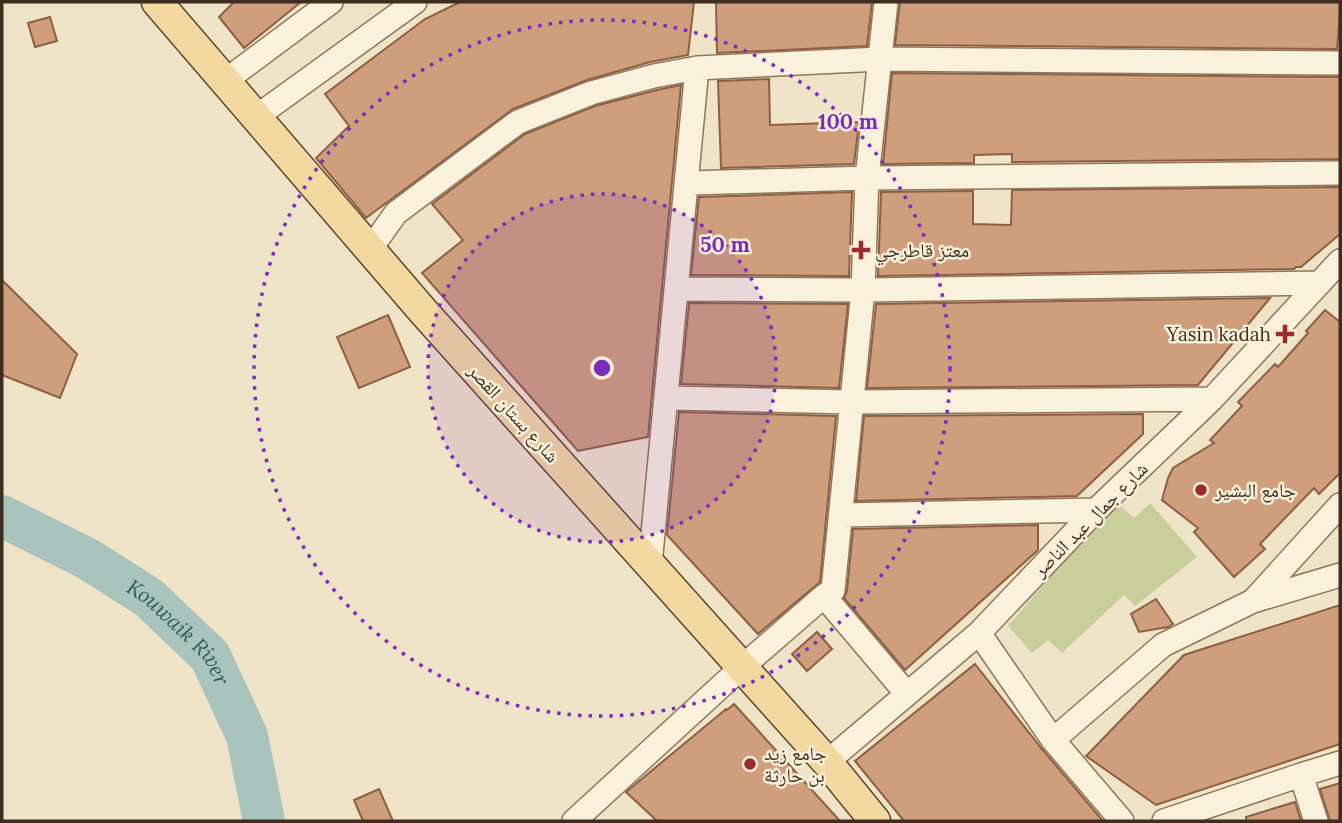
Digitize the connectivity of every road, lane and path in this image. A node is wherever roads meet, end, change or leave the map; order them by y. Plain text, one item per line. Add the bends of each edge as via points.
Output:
1 (157, 2) edge
2 (331, 2) edge
3 (415, 2) edge
4 (887, 2) edge
5 (880, 60) junction
6 (1340, 63) edge
7 (697, 68) junction
8 (225, 81) junction
9 (256, 117) junction
10 (1340, 173) edge
11 (867, 178) junction
12 (688, 183) junction
13 (371, 248) junction
14 (1340, 261) edge
15 (1320, 283) junction
16 (676, 289) junction
17 (863, 290) junction
18 (667, 398) junction
19 (1212, 399) junction
20 (851, 402) junction
21 (1340, 505) edge
22 (1096, 510) junction
23 (841, 515) junction
24 (650, 565) junction
25 (1340, 575) edge
26 (824, 596) junction
27 (1253, 601) junction
28 (979, 633) junction
29 (742, 667) junction
30 (907, 694) junction
31 (1053, 740) junction
32 (827, 762) junction
33 (1340, 763) edge
34 (1301, 775) junction
35 (574, 821) edge
36 (875, 821) edge
37 (1122, 821) edge
38 (1164, 821) edge
39 (1316, 821) edge

1 - 8 main road, شارع بستان القصر
2 - 8 street
3 - 9 street
4 - 5 street
5 - 6 street
5 - 7 street
5 - 11 street
7 - 12 street
7 - 13 street via 591,93 519,122 396,213
8 - 9 main road, شارع بستان القصر
9 - 13 main road, شارع بستان القصر
10 - 11 street
11 - 12 street
11 - 17 street
12 - 16 street
13 - 24 main road, شارع بستان القصر
14 - 15 street, شارع جمال عبد الناصر
15 - 17 street
15 - 19 street, شارع جمال عبد الناصر
16 - 17 street
16 - 18 street
17 - 20 street
18 - 20 street
18 - 24 street
19 - 20 street
19 - 22 street, شارع جمال عبد الناصر
20 - 23 street
21 - 27 street
22 - 23 street
22 - 28 street, شارع جمال عبد الناصر
23 - 26 street via 833,590
24 - 29 main road, شارع بستان القصر
25 - 27 street
26 - 29 street
26 - 30 street
27 - 31 street via 1163,645
28 - 30 street, شارع جمال عبد الناصر
28 - 31 street
29 - 32 main road, شارع بستان القصر
29 - 35 street
30 - 32 street, شارع جمال عبد الناصر
31 - 37 street
32 - 36 main road, شارع بستان القصر
33 - 34 street
34 - 38 street
34 - 39 street

